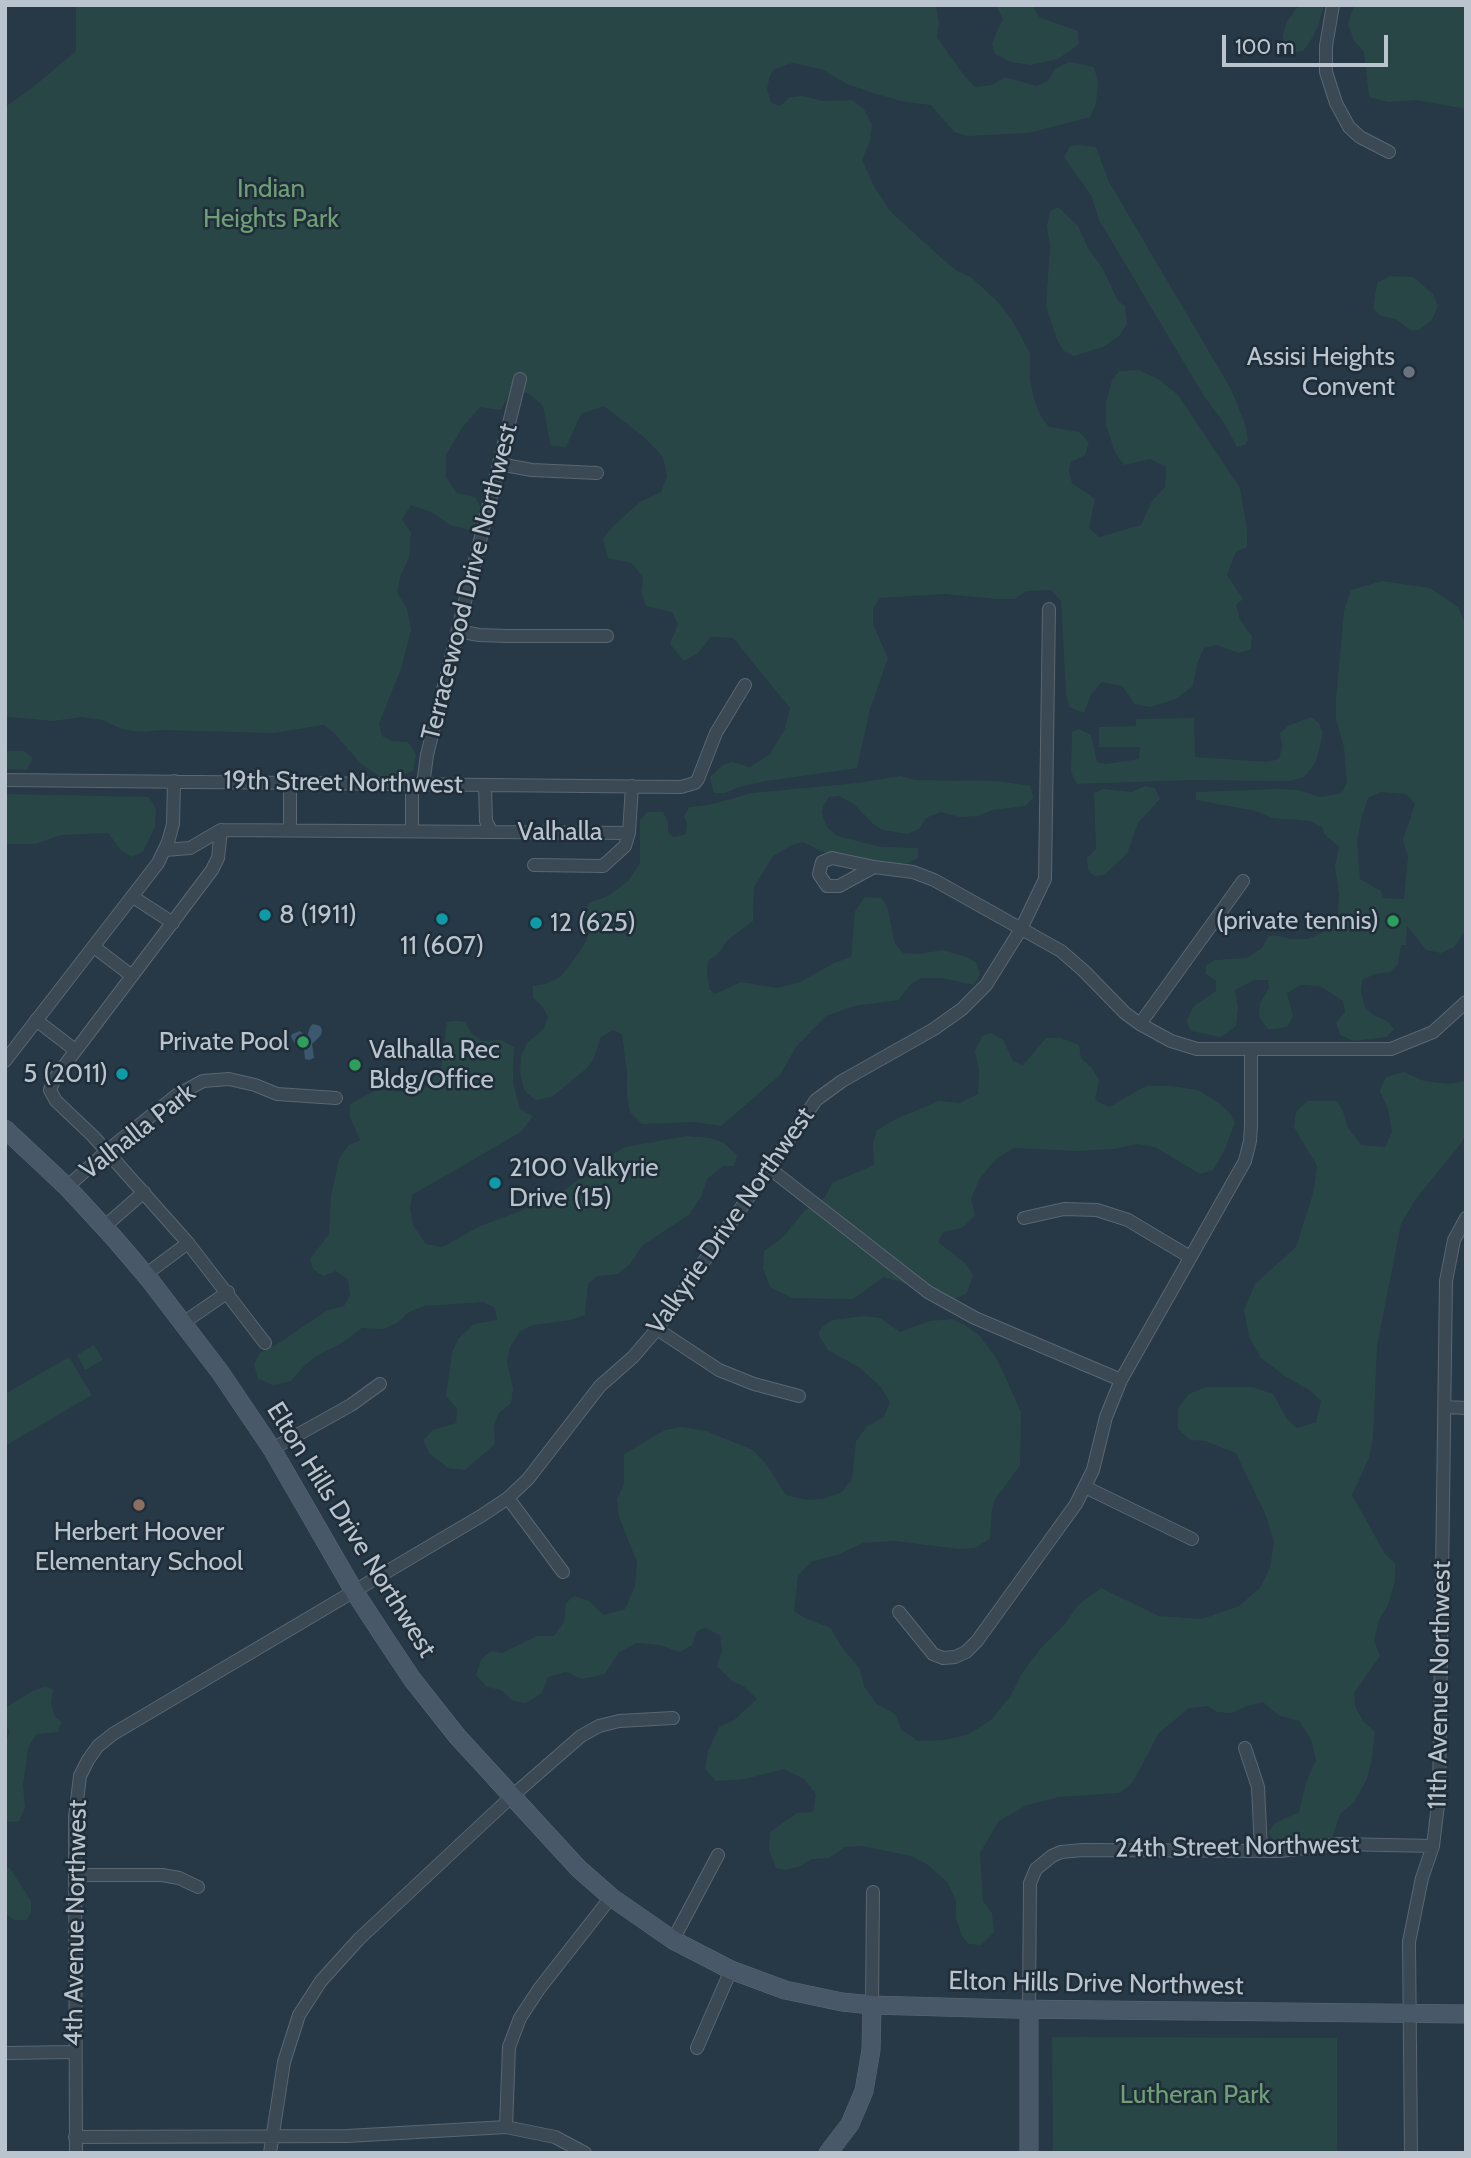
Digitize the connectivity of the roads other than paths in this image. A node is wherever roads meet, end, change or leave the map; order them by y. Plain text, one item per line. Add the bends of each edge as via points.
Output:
1 (1333, 5) edge
2 (1389, 152) dead end
3 (520, 379) dead end
4 (499, 464) junction
5 (597, 473) dead end
6 (1049, 609) dead end
7 (457, 631) junction
8 (607, 636) dead end
9 (745, 685) dead end
10 (5, 780) edge
11 (174, 781) junction
12 (290, 783) junction
13 (418, 784) junction
14 (485, 785) junction
15 (632, 786) junction
16 (221, 830) junction
17 (290, 830) junction
18 (412, 831) junction
19 (491, 831) junction
20 (629, 833) junction
21 (165, 850) junction
22 (534, 865) dead end
23 (874, 867) dead end
24 (1243, 881) dead end
25 (133, 897) junction
26 (173, 923) junction
27 (1021, 929) junction
28 (94, 947) junction
29 (132, 976) junction
30 (1466, 1002) edge
31 (36, 1020) junction
32 (1140, 1024) junction
33 (1251, 1050) junction
34 (75, 1051) junction
35 (5, 1061) edge
36 (336, 1098) dead end
37 (5, 1129) edge
38 (107, 1151) junction
39 (769, 1168) junction
40 (67, 1187) junction
41 (144, 1192) junction
42 (1466, 1218) edge
43 (1024, 1219) dead end
44 (104, 1227) junction
45 (188, 1243) junction
46 (1190, 1257) junction
47 (145, 1275) junction
48 (228, 1292) junction
49 (183, 1323) junction
50 (657, 1329) junction
51 (265, 1343) dead end
52 (1121, 1380) junction
53 (380, 1384) dead end
54 (799, 1396) dead end
55 (1446, 1407) junction
56 (1466, 1408) edge
57 (272, 1449) junction
58 (1085, 1488) junction
59 (508, 1498) junction
60 (1192, 1539) dead end
61 (563, 1572) dead end
62 (354, 1591) junction
63 (899, 1612) dead end
64 (673, 1718) dead end
65 (1245, 1748) dead end
66 (511, 1797) junction
67 (1433, 1846) junction
68 (1261, 1850) junction
69 (718, 1855) dead end
70 (75, 1875) junction
71 (198, 1887) dead end
72 (873, 1892) dead end
73 (611, 1897) junction
74 (673, 1940) junction
75 (731, 1970) junction
76 (872, 2006) junction
77 (1029, 2010) junction
78 (1409, 2013) junction
79 (1466, 2014) edge
80 (697, 2048) dead end
81 (75, 2052) junction
82 (5, 2053) edge
83 (506, 2127) junction
84 (273, 2136) junction
85 (75, 2137) junction
86 (76, 2153) edge
87 (270, 2153) edge
88 (585, 2153) edge
89 (828, 2153) edge
90 (1029, 2153) edge
91 (1411, 2153) edge

1 - 2 street via 1326,72 1336,103 1349,127
3 - 4 street, Terracewood Drive Northwest
4 - 5 street
4 - 7 street, Terracewood Drive Northwest
6 - 27 street, Valkyrie Drive Northwest via 1046,867 1041,890
7 - 8 street
7 - 13 street, Terracewood Drive Northwest
9 - 15 street, 19th Street Northwest via 716,733 695,783
10 - 11 street, 19th Street Northwest
11 - 12 street, 19th Street Northwest
11 - 21 street via 173,824
12 - 13 street, 19th Street Northwest
12 - 17 street
13 - 14 street, 19th Street Northwest
13 - 18 street
14 - 15 street, 19th Street Northwest
14 - 19 street, Valhalla via 486,821
15 - 20 street, Valhalla
16 - 17 street, Valhalla
16 - 21 street via 190,848
16 - 26 street via 218,859
17 - 18 street, Valhalla
18 - 19 street, Valhalla
19 - 20 street, Valhalla
20 - 22 street, Valhalla via 625,846 603,866
21 - 25 street
23 - 27 street via 921,875
24 - 32 street
25 - 26 street
25 - 28 street
26 - 29 street
27 - 32 street via 1067,956
27 - 39 street, Valkyrie Drive Northwest via 999,968 975,996 934,1029 822,1095
28 - 29 street
28 - 31 street
29 - 34 street
30 - 33 street via 1433,1032 1391,1049
31 - 34 street
31 - 35 street
32 - 33 street via 1184,1046
33 - 46 street via 1251,1125 1245,1161
34 - 38 street via 55,1078 52,1096
36 - 38 street, Valhalla Park via 291,1097 233,1080 203,1081 177,1095
37 - 40 main road, Elton Hills Drive Northwest
38 - 40 street, Valhalla Park
38 - 41 street
39 - 50 street, Valkyrie Drive Northwest
39 - 52 street via 928,1292 975,1318
40 - 44 main road, Elton Hills Drive Northwest
41 - 44 street
41 - 45 street
42 - 55 street, 11th Avenue Northwest via 1454,1240 1446,1281
43 - 46 street via 1064,1209 1097,1210 1128,1220
44 - 47 main road, Elton Hills Drive Northwest
45 - 47 street
45 - 48 street
46 - 52 street
47 - 49 main road, Elton Hills Drive Northwest
48 - 49 street
48 - 51 street
49 - 57 main road, Elton Hills Drive Northwest
50 - 54 street via 719,1370
50 - 59 street, Valkyrie Drive Northwest via 600,1386
52 - 58 street
53 - 57 street
55 - 56 street
55 - 67 street, 11th Avenue Northwest via 1439,1796
57 - 62 main road, Elton Hills Drive Northwest
58 - 60 street
58 - 63 street via 966,1652 943,1658 933,1654
59 - 61 street
59 - 62 street, Valkyrie Drive Northwest
62 - 66 main road, Elton Hills Drive Northwest via 412,1679
62 - 70 street, 4th Avenue Northwest via 98,1746 80,1776 76,1794
64 - 66 street via 598,1726 581,1735
65 - 68 street via 1259,1794
66 - 73 main road, Elton Hills Drive Northwest
66 - 84 street via 383,1913 310,1997 299,2015 285,2062
67 - 68 street, 24th Street Northwest via 1338,1844
67 - 78 street, 11th Avenue Northwest via 1411,1926
68 - 77 street, 24th Street Northwest via 1083,1850 1061,1852 1043,1861 1030,1883
69 - 74 street
70 - 71 street via 162,1875
70 - 81 street, 4th Avenue Northwest
72 - 76 street
73 - 74 main road, Elton Hills Drive Northwest
73 - 83 street via 520,2018 509,2047
74 - 75 main road, Elton Hills Drive Northwest
75 - 76 main road, Elton Hills Drive Northwest via 785,1990
75 - 80 street
76 - 77 main road, Elton Hills Drive Northwest
76 - 89 main road via 871,2050 860,2107
77 - 78 main road, Elton Hills Drive Northwest
77 - 90 main road
78 - 79 main road, Elton Hills Drive Northwest
78 - 91 street, 11th Avenue Northwest
81 - 82 street
81 - 85 street, 4th Avenue Northwest
83 - 84 street
83 - 88 street via 555,2137
84 - 85 street
84 - 87 street
85 - 86 street, 4th Avenue Northwest

